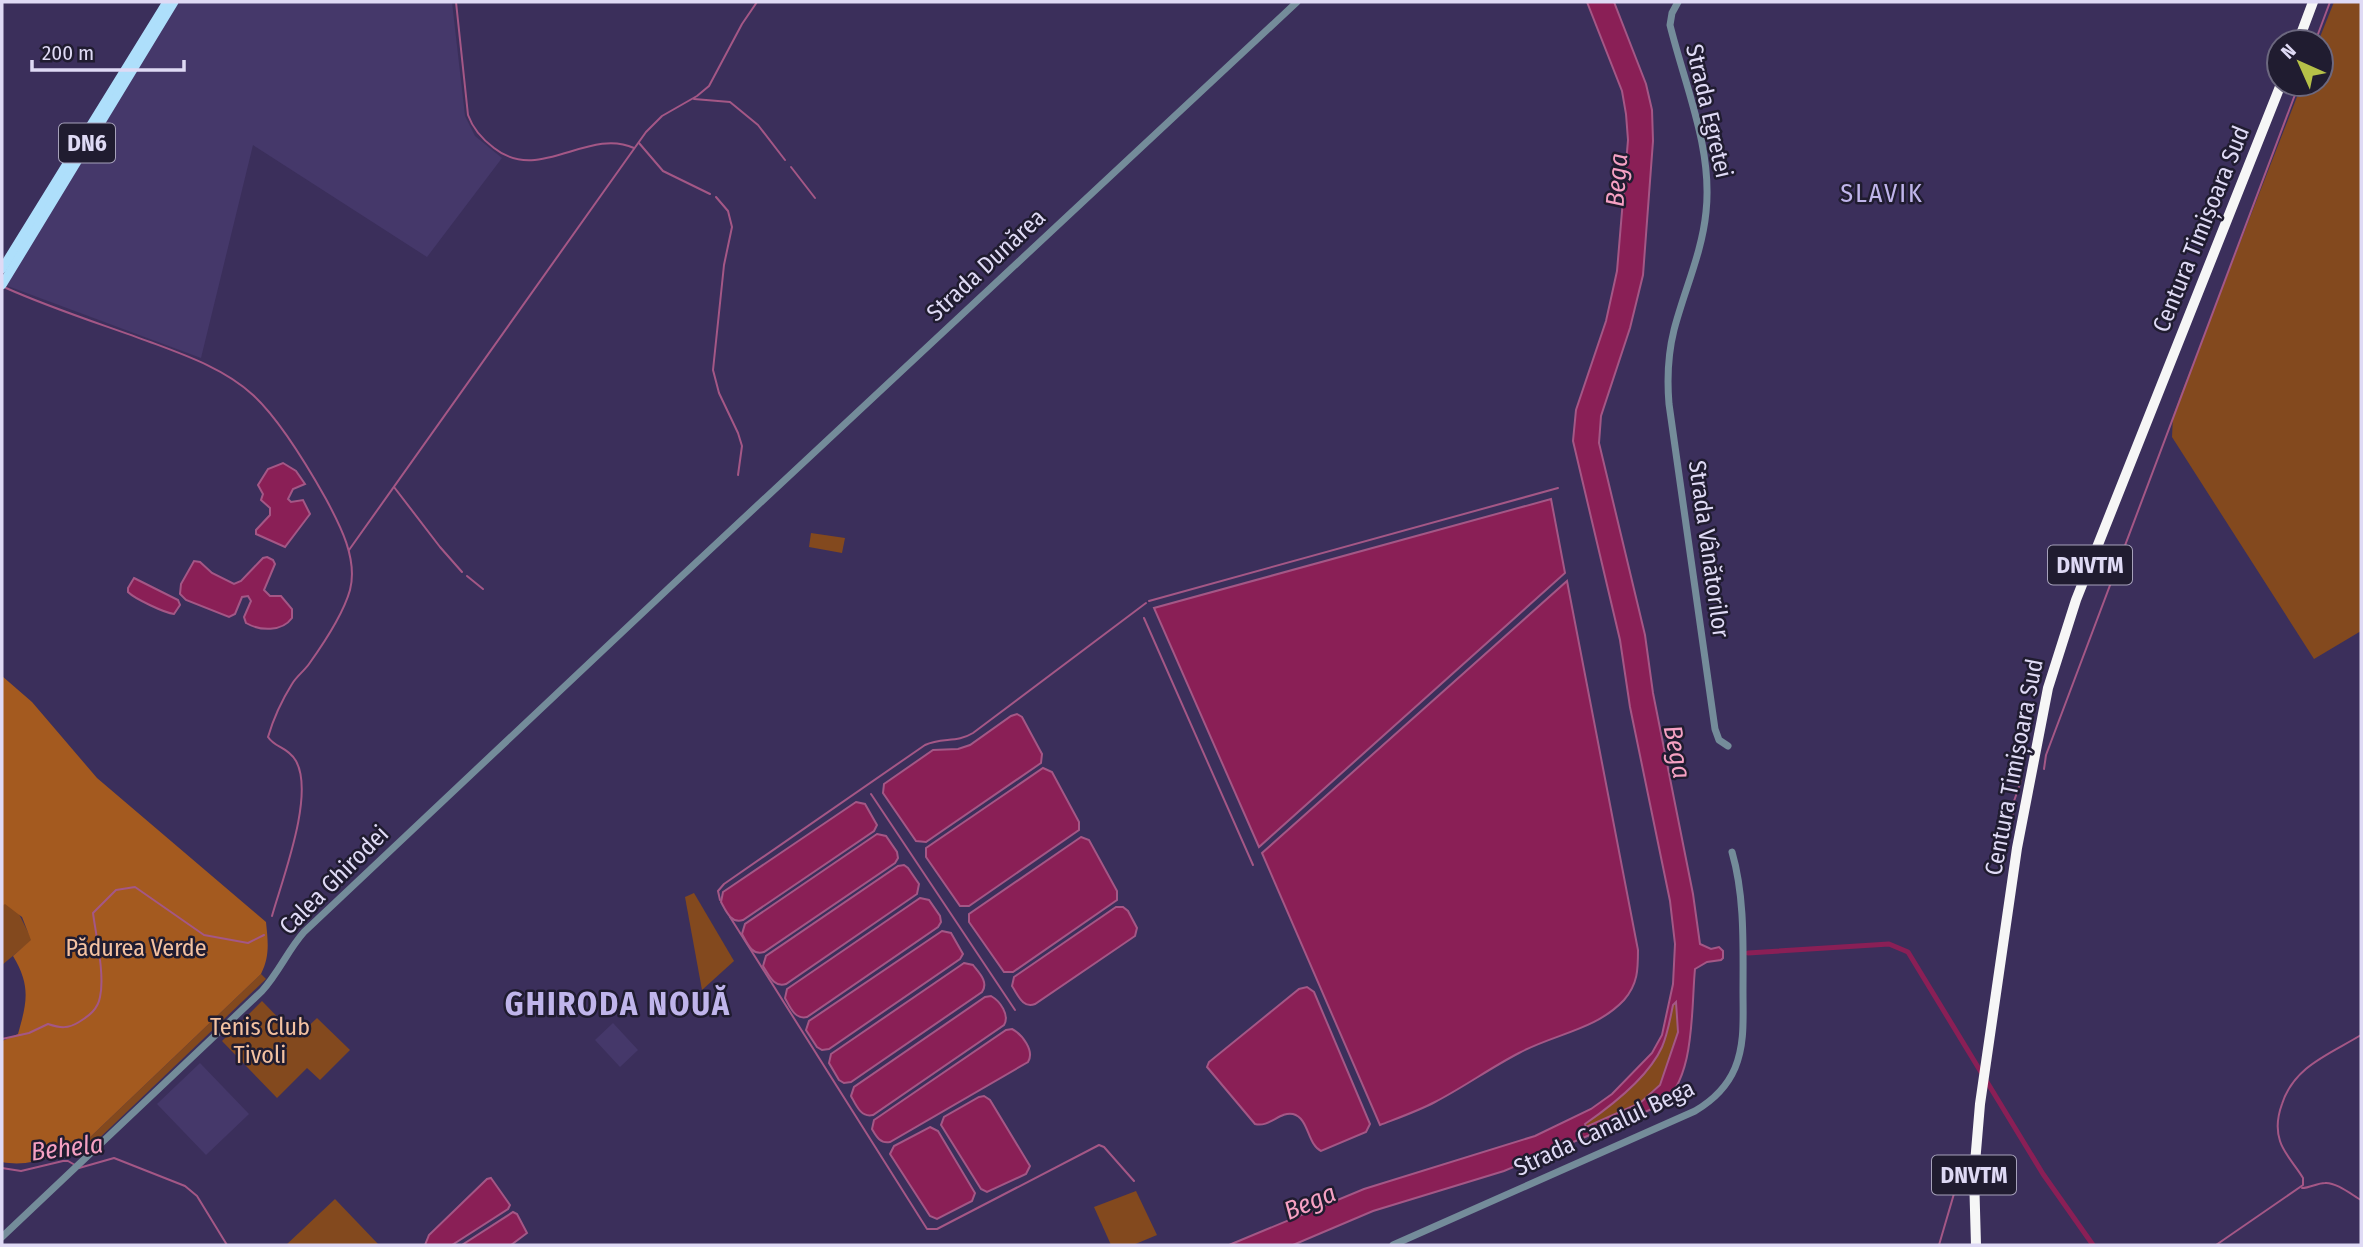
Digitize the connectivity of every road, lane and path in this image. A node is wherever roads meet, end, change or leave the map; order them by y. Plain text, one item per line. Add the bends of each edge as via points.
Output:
1 (167, 2) edge
2 (174, 2) edge
3 (1297, 2) edge
4 (1678, 2) edge
5 (2313, 2) edge
6 (2303, 28) edge
7 (2275, 98) edge
8 (2, 269) edge
9 (2, 285) edge
10 (1670, 352) joint
11 (702, 558) joint
12 (1728, 746) dead end
13 (1732, 852) dead end
14 (2, 1237) edge
15 (1412, 1241) edge
16 (1393, 1245) edge
17 (1976, 1245) edge

1 - 8 main road, DN6
2 - 9 main road, DN6
3 - 11 street, Strada Dunărea
4 - 10 street, Strada Egretei via 1670,25 1704,153 1708,194 1704,231
5 - 6 highway
7 - 17 highway, Centura Timișoara Sud / DNVTM via 2076,600 2048,688 2017,848 1980,1104 1974,1175
10 - 12 street, Strada Vânătorilor via 1669,404 1714,729
11 - 14 street, Calea Ghirodei via 304,932 262,991
13 - 15 street, Strada Canalul Bega via 1742,912 1742,1037 1738,1062 1724,1087 1695,1111
15 - 16 street, Strada Canalul Bega

